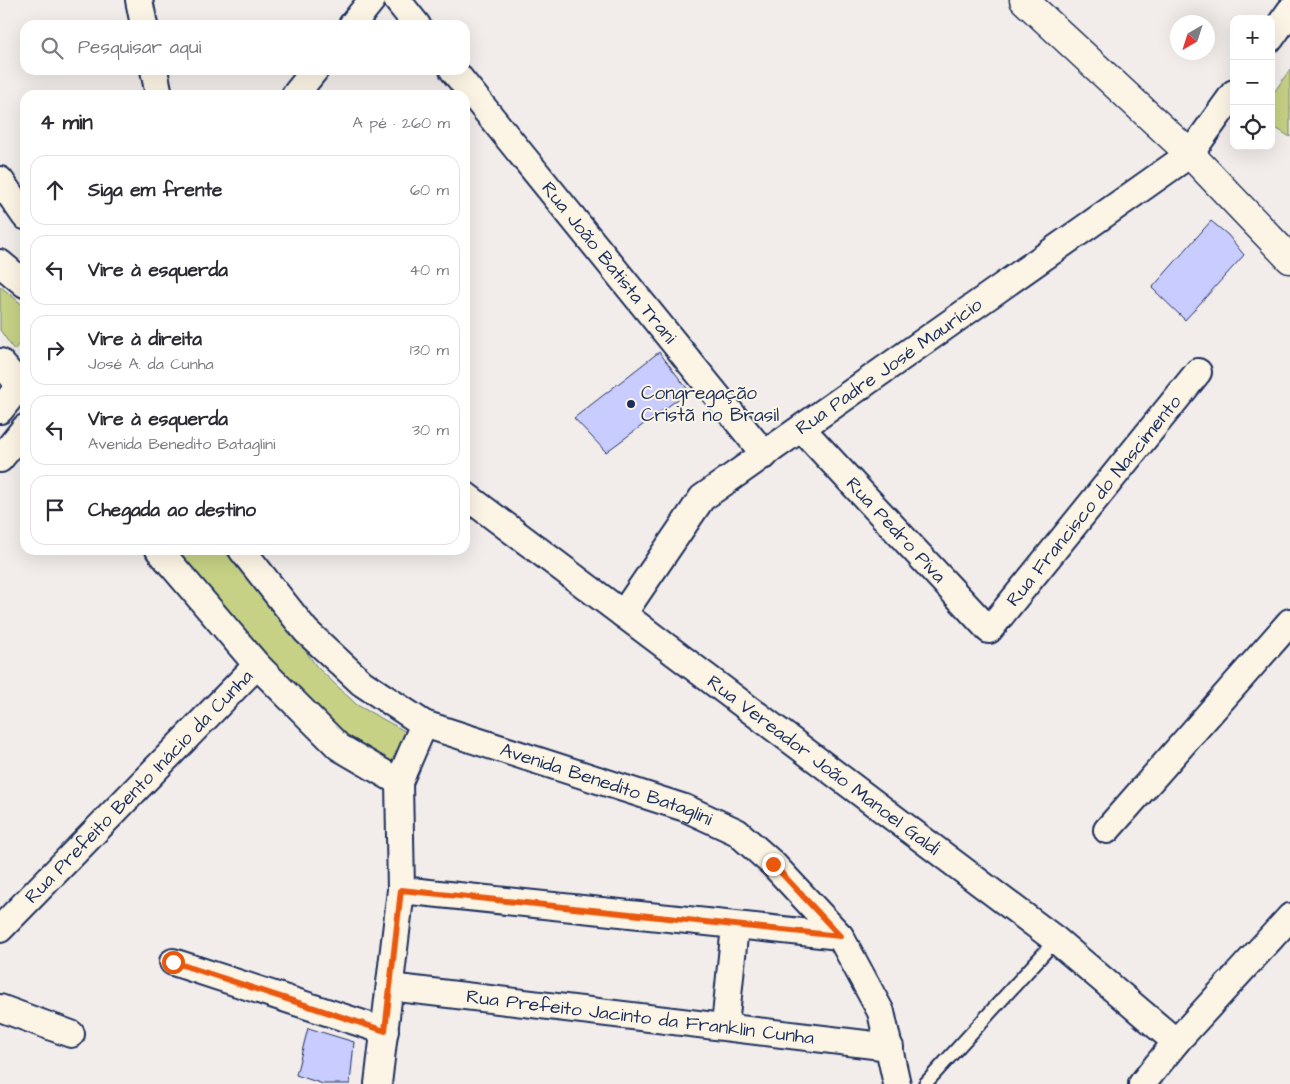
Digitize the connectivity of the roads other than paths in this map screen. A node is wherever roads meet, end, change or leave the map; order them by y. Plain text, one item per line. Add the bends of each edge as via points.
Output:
1 (139, 0) edge
2 (372, 0) edge
3 (397, 0) edge
4 (1024, 0) edge
5 (1289, 8) edge
6 (143, 20) edge
7 (356, 20) edge
8 (413, 20) edge
9 (1275, 31) edge
10 (155, 75) edge
11 (312, 75) edge
12 (457, 75) edge
13 (158, 90) edge
14 (299, 90) edge
15 (469, 90) edge
16 (470, 91) edge
17 (1230, 99) edge
18 (1190, 154) junction
19 (0, 180) edge
20 (20, 209) edge
21 (1290, 259) edge
22 (0, 263) edge
23 (20, 280) edge
24 (0, 362) edge
25 (1198, 372) dead end
26 (20, 382) edge
27 (20, 388) edge
28 (0, 410) edge
29 (802, 429) junction
30 (20, 434) edge
31 (765, 455) junction
32 (0, 460) edge
33 (470, 500) edge
34 (163, 555) edge
35 (246, 555) edge
36 (623, 614) junction
37 (1290, 622) edge
38 (989, 630) joint
39 (257, 666) junction
40 (424, 724) junction
41 (399, 782) junction
42 (1106, 830) dead end
43 (401, 890) junction
44 (1290, 917) edge
45 (736, 926) junction
46 (0, 929) edge
47 (840, 936) junction
48 (1056, 940) junction
49 (173, 962) dead end
50 (390, 987) junction
51 (0, 1008) edge
52 (725, 1026) junction
53 (385, 1031) junction
54 (71, 1034) dead end
55 (1176, 1042) junction
56 (890, 1047) junction
57 (378, 1084) edge
58 (897, 1084) edge
59 (925, 1084) edge
60 (1142, 1084) edge

1 - 6 street
2 - 7 street
3 - 8 street
4 - 18 main road
5 - 9 street
10 - 13 street
11 - 14 street
12 - 15 street, Rua João Batista Trani
16 - 31 street, Rua João Batista Trani
17 - 18 street, Rua Padre José Maurício
18 - 21 main road
18 - 29 street, Rua Padre José Maurício
19 - 20 street
22 - 23 street
24 - 26 street
25 - 38 street, Rua Francisco do Nascimento
27 - 28 street
29 - 31 street, Rua Padre José Maurício
29 - 38 street, Rua Pedro Piva
30 - 32 street
31 - 36 street, Rua Padre José Maurício via 702,498
33 - 36 street, Rua Vereador João Manoel Galdi
34 - 39 street
35 - 40 street, Avenida Benedito Bataglini via 306,631 362,683
36 - 48 street, Rua Vereador João Manoel Galdi
37 - 42 street
39 - 41 street via 339,746
39 - 46 street, Rua Prefeito Bento Inácio da Cunha
40 - 41 street
40 - 47 street, Avenida Benedito Bataglini via 685,808 737,832 773,864
41 - 43 street
43 - 45 street
43 - 50 street
44 - 55 street
45 - 47 street
45 - 52 street
47 - 56 street, Avenida Benedito Bataglini via 881,1012
48 - 55 street, Rua Vereador João Manoel Galdi
48 - 59 lane
49 - 53 street
50 - 52 street, Rua Prefeito Jacinto da Franklin Cunha
50 - 53 street
51 - 54 street
52 - 56 street, Rua Prefeito Jacinto da Franklin Cunha
53 - 57 street
55 - 60 street
56 - 58 street, Avenida Benedito Bataglini

